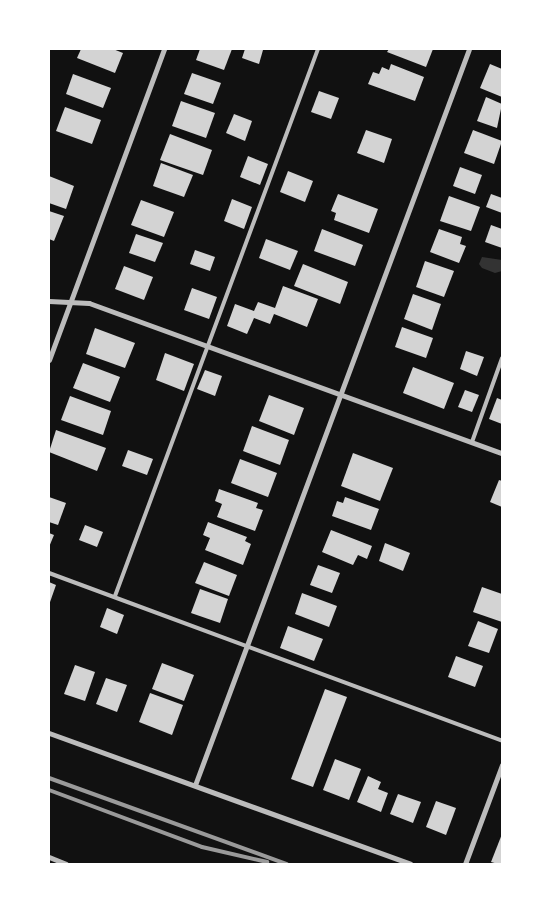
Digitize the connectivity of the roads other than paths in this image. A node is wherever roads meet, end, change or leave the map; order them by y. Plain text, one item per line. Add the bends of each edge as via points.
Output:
1 (164, 49) edge
2 (318, 49) edge
3 (469, 49) edge
4 (49, 301) edge
5 (70, 303) junction
6 (207, 346) junction
7 (502, 358) edge
8 (49, 360) edge
9 (340, 392) junction
10 (472, 442) junction
11 (502, 453) edge
12 (49, 574) edge
13 (114, 596) junction
14 (245, 646) junction
15 (49, 733) edge
16 (502, 741) edge
17 (502, 765) edge
18 (195, 785) junction
19 (49, 857) edge
20 (66, 864) edge
21 (410, 864) edge
22 (465, 864) edge

1 - 5 street
2 - 6 lane
3 - 9 street
4 - 5 street
5 - 6 street via 89,303
5 - 8 street
6 - 9 street
6 - 13 lane
7 - 10 lane
9 - 10 street
9 - 14 street
10 - 11 street
12 - 13 lane
13 - 14 lane
14 - 16 lane
14 - 18 street
15 - 18 street
17 - 22 street
18 - 21 street
19 - 20 street

